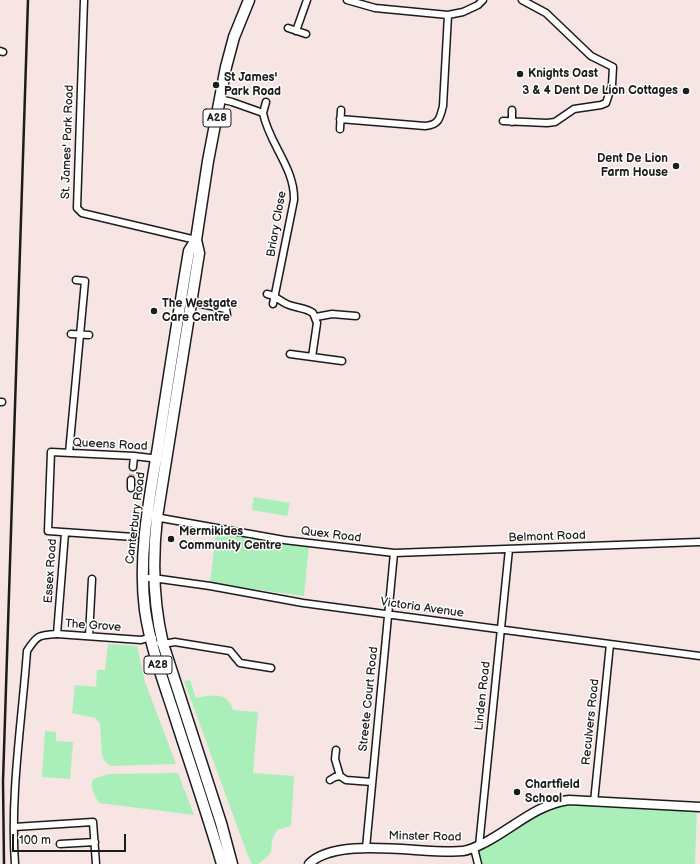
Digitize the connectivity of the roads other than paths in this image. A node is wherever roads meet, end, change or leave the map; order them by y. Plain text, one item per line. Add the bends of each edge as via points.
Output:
1 (84, 0) edge
2 (249, 0) edge
3 (307, 0) edge
4 (347, 0) edge
5 (483, 0) edge
6 (522, 0) edge
7 (448, 15) junction
8 (288, 28) dead end
9 (296, 31) junction
10 (306, 34) dead end
11 (220, 99) junction
12 (266, 102) dead end
13 (341, 110) dead end
14 (512, 110) dead end
15 (263, 113) junction
16 (340, 119) junction
17 (503, 121) dead end
18 (512, 122) junction
19 (340, 129) dead end
20 (196, 240) junction
21 (76, 280) dead end
22 (267, 294) dead end
23 (274, 296) junction
24 (191, 302) junction
25 (273, 304) dead end
26 (226, 315) dead end
27 (356, 316) dead end
28 (316, 317) junction
29 (71, 334) dead end
30 (80, 334) junction
31 (89, 335) dead end
32 (290, 354) dead end
33 (312, 357) junction
34 (342, 361) dead end
35 (51, 452) joint
36 (68, 453) junction
37 (134, 456) junction
38 (161, 459) junction
39 (133, 467) tunnel mouth
40 (131, 480) tunnel mouth
41 (131, 488) dead end
42 (152, 517) junction
43 (65, 533) junction
44 (134, 537) dead end
45 (700, 542) edge
46 (509, 549) junction
47 (394, 553) junction
48 (142, 578) junction
49 (153, 578) junction
50 (92, 579) dead end
51 (389, 614) junction
52 (501, 630) junction
53 (57, 634) junction
54 (89, 636) junction
55 (151, 637) junction
56 (163, 644) junction
57 (610, 644) junction
58 (700, 656) edge
59 (271, 668) dead end
60 (336, 750) dead end
61 (340, 776) junction
62 (330, 780) dead end
63 (372, 782) junction
64 (594, 802) junction
65 (700, 807) edge
66 (14, 827) junction
67 (94, 842) junction
68 (60, 844) dead end
69 (476, 847) junction
70 (366, 848) junction
71 (15, 864) edge
72 (96, 864) edge
73 (222, 864) edge
74 (232, 864) edge
75 (309, 864) edge
76 (478, 864) edge

1 - 20 street, St. James' Park Road via 77,208 82,213
2 - 11 highway, Canterbury Road / A28 via 234,37
3 - 9 street
4 - 7 street via 375,8
5 - 7 street via 463,12
6 - 18 street via 546,13 591,56 614,67 606,103 574,109 555,122
7 - 16 street via 443,106 436,123 425,126
8 - 9 street
9 - 10 street
11 - 15 street
11 - 20 highway, Canterbury Road / A28
12 - 15 street
13 - 16 street
14 - 18 street
15 - 23 street, Briary Close via 294,189 294,200
16 - 19 street
17 - 18 street
20 - 24 highway, Canterbury Road / A28 via 199,253
20 - 38 highway, Canterbury Road / A28 via 189,251
21 - 30 street via 85,281
22 - 23 street
23 - 25 street, Briary Close
23 - 28 street via 288,305 310,311
24 - 26 street via 226,309
24 - 38 highway, Canterbury Road / A28
27 - 28 street via 332,314
28 - 33 street
29 - 30 street
30 - 31 street
30 - 36 street
32 - 33 street
33 - 34 street
35 - 36 street, Queens Road
35 - 43 street, Essex Road via 48,531
36 - 37 street, Queens Road
37 - 38 street, Queens Road
37 - 39 street
38 - 42 highway, Canterbury Road / A28
40 - 41 street
42 - 47 street, Quex Road via 290,541
42 - 48 highway, Canterbury Road / A28 via 143,552
42 - 49 highway, Canterbury Road / A28
43 - 44 street
43 - 53 street, Essex Road
45 - 46 street, Belmont Road
46 - 47 street, Belmont Road
46 - 52 street, Linden Road
47 - 51 street, Streete Court Road
48 - 49 street, Victoria Avenue
48 - 55 highway, Canterbury Road / A28 via 145,611
49 - 51 street, Victoria Avenue via 303,603
49 - 56 highway, Canterbury Road / A28 via 157,621
50 - 54 street
51 - 52 street, Victoria Avenue
51 - 63 street, Streete Court Road
52 - 57 street, Victoria Avenue
52 - 69 street, Linden Road
53 - 54 street, The Grove
53 - 66 street, The Grove via 35,639 28,651
54 - 55 street, The Grove via 140,640
55 - 56 street
55 - 73 highway, Canterbury Road / A28
56 - 59 street via 175,642 230,651 240,664
56 - 74 highway, Canterbury Road / A28
57 - 58 street, Victoria Avenue
57 - 64 street, Reculvers Road
60 - 61 street via 335,759
61 - 62 street
61 - 63 street via 346,780
63 - 70 street, Streete Court Road
64 - 65 street, Minster Road
64 - 69 street, Minster Road via 569,800 544,806
66 - 67 street via 93,822
66 - 71 street
67 - 68 street
67 - 72 street
69 - 70 street, Minster Road via 454,851
69 - 76 street, Linden Road
70 - 75 street, Minster Road via 324,854

